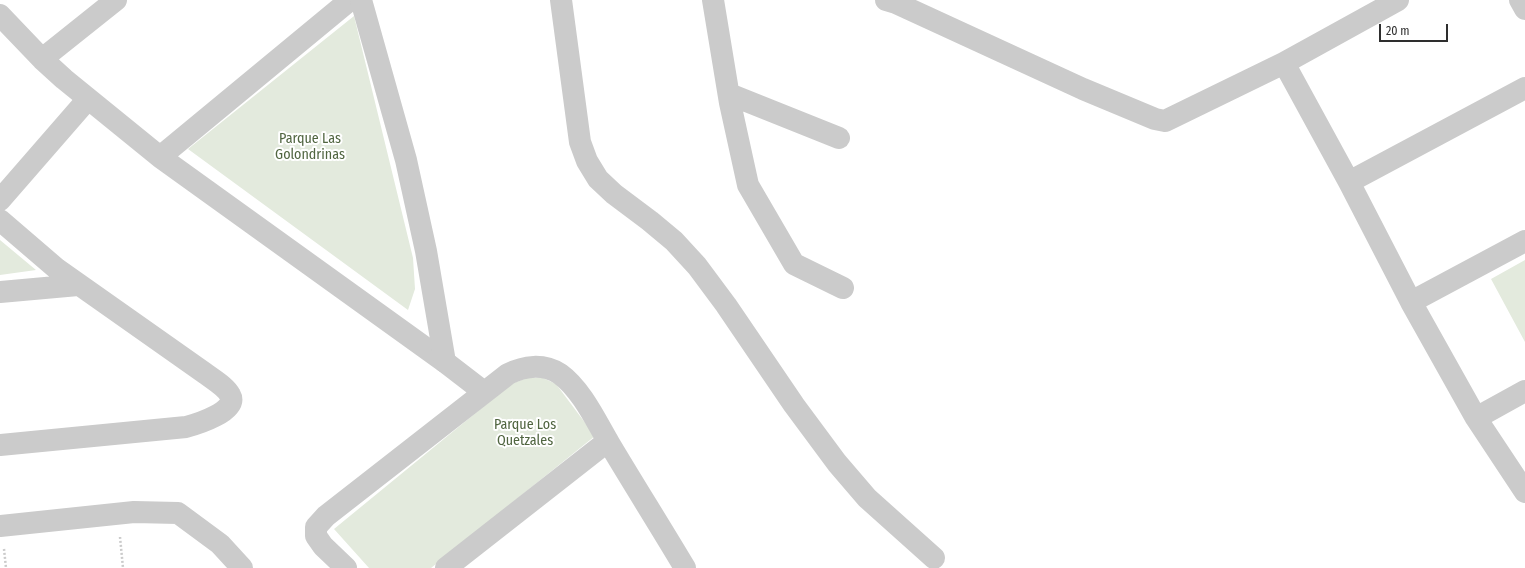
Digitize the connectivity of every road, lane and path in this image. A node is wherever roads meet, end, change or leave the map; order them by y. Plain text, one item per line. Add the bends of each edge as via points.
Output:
1 (116, 0) edge
2 (350, 0) edge
3 (361, 0) edge
4 (713, 0) edge
5 (1398, 0) edge
6 (1520, 0) edge
7 (894, 1) edge
8 (560, 2) edge
9 (1525, 9) edge
10 (0, 15) edge
11 (42, 59) junction
12 (1284, 63) junction
13 (1525, 88) edge
14 (729, 94) junction
15 (88, 100) junction
16 (839, 138) dead end
17 (160, 157) junction
18 (1349, 182) junction
19 (0, 200) edge
20 (0, 220) edge
21 (1525, 241) edge
22 (78, 285) junction
23 (843, 288) dead end
24 (0, 292) edge
25 (1411, 302) junction
26 (445, 362) junction
27 (1525, 391) edge
28 (484, 392) junction
29 (1476, 418) junction
30 (608, 441) junction
31 (0, 445) edge
32 (1525, 492) edge
33 (120, 514) junction
34 (0, 526) edge
35 (934, 558) dead end
36 (682, 567) edge
37 (123, 568) edge
38 (242, 568) edge
39 (346, 568) edge
40 (446, 568) edge

1 - 11 street
2 - 17 street
3 - 26 street via 406,160 426,251
4 - 14 street
5 - 12 street
6 - 9 street
7 - 12 street via 1083,89 1154,119 1165,121
8 - 35 street via 580,142 587,161 598,179 650,220 683,251 726,305 794,405 866,498
10 - 11 street
11 - 15 street
12 - 18 street
13 - 18 street
14 - 16 street
14 - 23 street via 748,185 794,264
15 - 17 street
15 - 19 street
17 - 26 street
18 - 25 street
20 - 22 street
21 - 25 street
22 - 24 street
22 - 31 street via 223,387 231,395 230,406 200,424 186,427
25 - 29 street
26 - 28 street
27 - 29 street
28 - 30 street via 508,374 521,368 535,366 559,373 583,400
28 - 39 street via 326,516 316,527 316,536 323,546
29 - 32 street
30 - 36 street
30 - 40 street
33 - 34 street
33 - 37 path
33 - 38 street via 178,513 220,544

